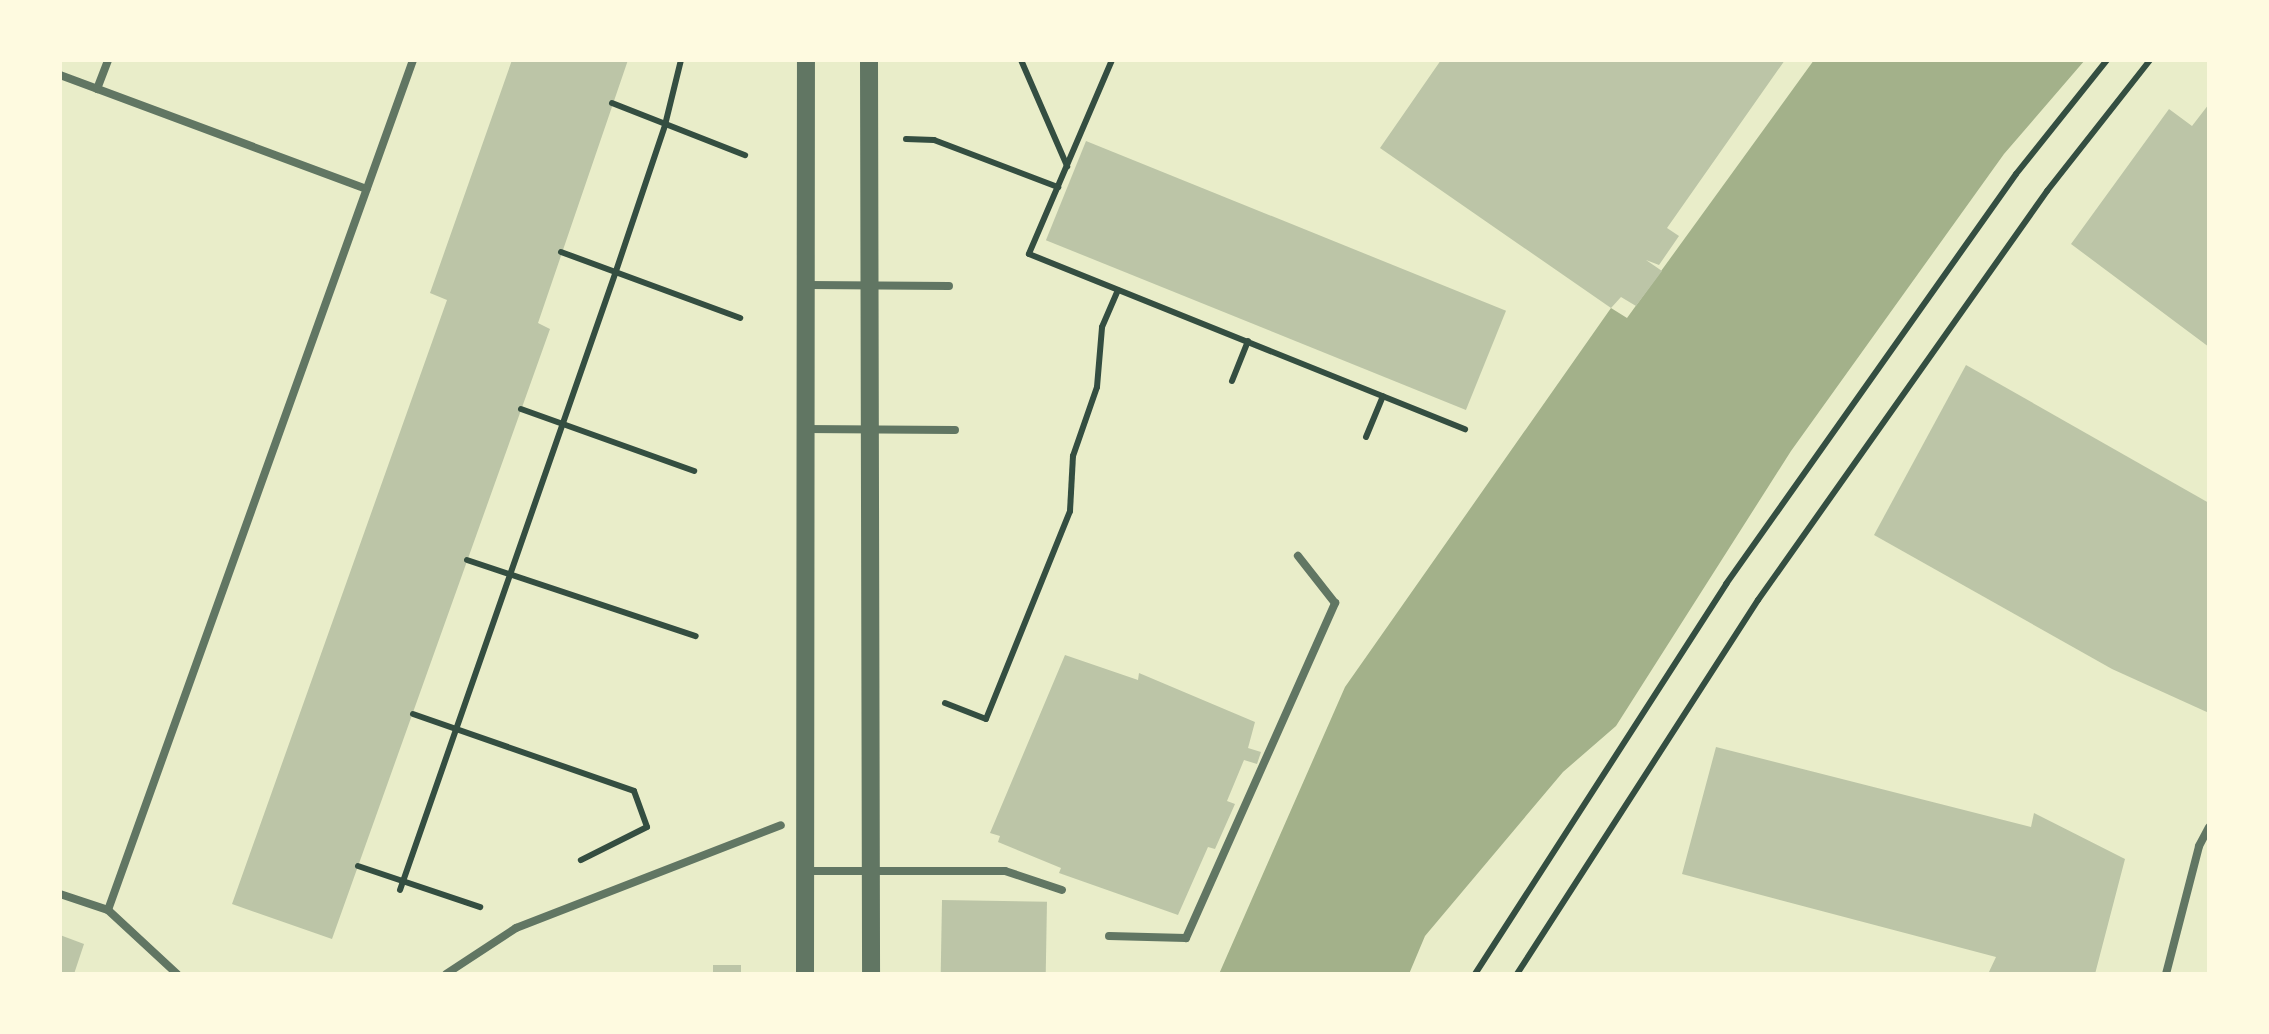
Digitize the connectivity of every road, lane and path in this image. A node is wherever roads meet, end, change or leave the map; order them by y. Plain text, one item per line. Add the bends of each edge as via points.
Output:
1 (108, 60) edge
2 (413, 60) edge
3 (681, 60) edge
4 (806, 60) edge
5 (870, 60) edge
6 (1021, 60) edge
7 (1112, 60) edge
8 (2107, 60) edge
9 (2150, 60) edge
10 (60, 75) edge
11 (97, 89) junction
12 (612, 103) dead end
13 (665, 124) junction
14 (870, 139) junction
15 (745, 155) dead end
16 (1068, 167) junction
17 (1058, 187) junction
18 (366, 189) junction
19 (561, 252) dead end
20 (615, 274) junction
21 (805, 285) junction
22 (869, 286) junction
23 (949, 286) dead end
24 (1118, 290) junction
25 (740, 318) dead end
26 (1248, 342) junction
27 (1232, 381) dead end
28 (1382, 396) junction
29 (521, 409) dead end
30 (563, 424) junction
31 (804, 428) junction
32 (1465, 429) dead end
33 (869, 430) junction
34 (955, 430) dead end
35 (1366, 437) dead end
36 (694, 472) dead end
37 (1298, 556) dead end
38 (467, 560) dead end
39 (511, 575) junction
40 (696, 636) dead end
41 (944, 703) dead end
42 (413, 714) dead end
43 (458, 730) junction
44 (781, 824) dead end
45 (2209, 827) edge
46 (358, 866) dead end
47 (566, 868) dead end
48 (871, 870) junction
49 (804, 871) junction
50 (406, 881) junction
51 (400, 890) dead end
52 (1062, 890) dead end
53 (60, 894) edge
54 (485, 908) dead end
55 (108, 910) junction
56 (1110, 936) dead end
57 (178, 974) edge
58 (446, 974) edge
59 (806, 974) edge
60 (871, 974) edge
61 (1475, 974) edge
62 (1517, 974) edge
63 (2166, 974) edge

1 - 11 lane
2 - 18 lane
3 - 13 path
4 - 21 street
5 - 14 street
6 - 16 path
7 - 16 path
8 - 61 path via 2016,174 1726,584
9 - 62 path via 2046,191 1758,600
10 - 11 lane
11 - 18 lane
12 - 13 path
13 - 15 path
13 - 20 path
14 - 17 path via 934,140
14 - 22 street
16 - 17 path
17 - 24 path via 1029,254
18 - 55 lane
19 - 20 path
20 - 25 path
20 - 30 path
21 - 22 lane
21 - 31 street
22 - 23 lane
22 - 33 street
24 - 26 path
24 - 41 path via 1102,327 1097,386 1073,456 1070,511 986,719
26 - 27 path
26 - 28 path
28 - 32 path
28 - 35 path
29 - 30 path
30 - 36 path
30 - 39 path
31 - 33 lane
31 - 49 street
33 - 34 lane
33 - 48 street
37 - 56 lane via 1335,604 1186,938
38 - 39 path
39 - 40 path
39 - 43 path
42 - 43 path
43 - 47 path via 634,791 647,827
43 - 50 path
44 - 58 lane via 516,928
45 - 63 lane
46 - 50 path
48 - 49 lane
48 - 52 lane via 1004,871
48 - 60 street
49 - 59 street
50 - 51 path
50 - 54 path
53 - 55 lane
55 - 57 lane

